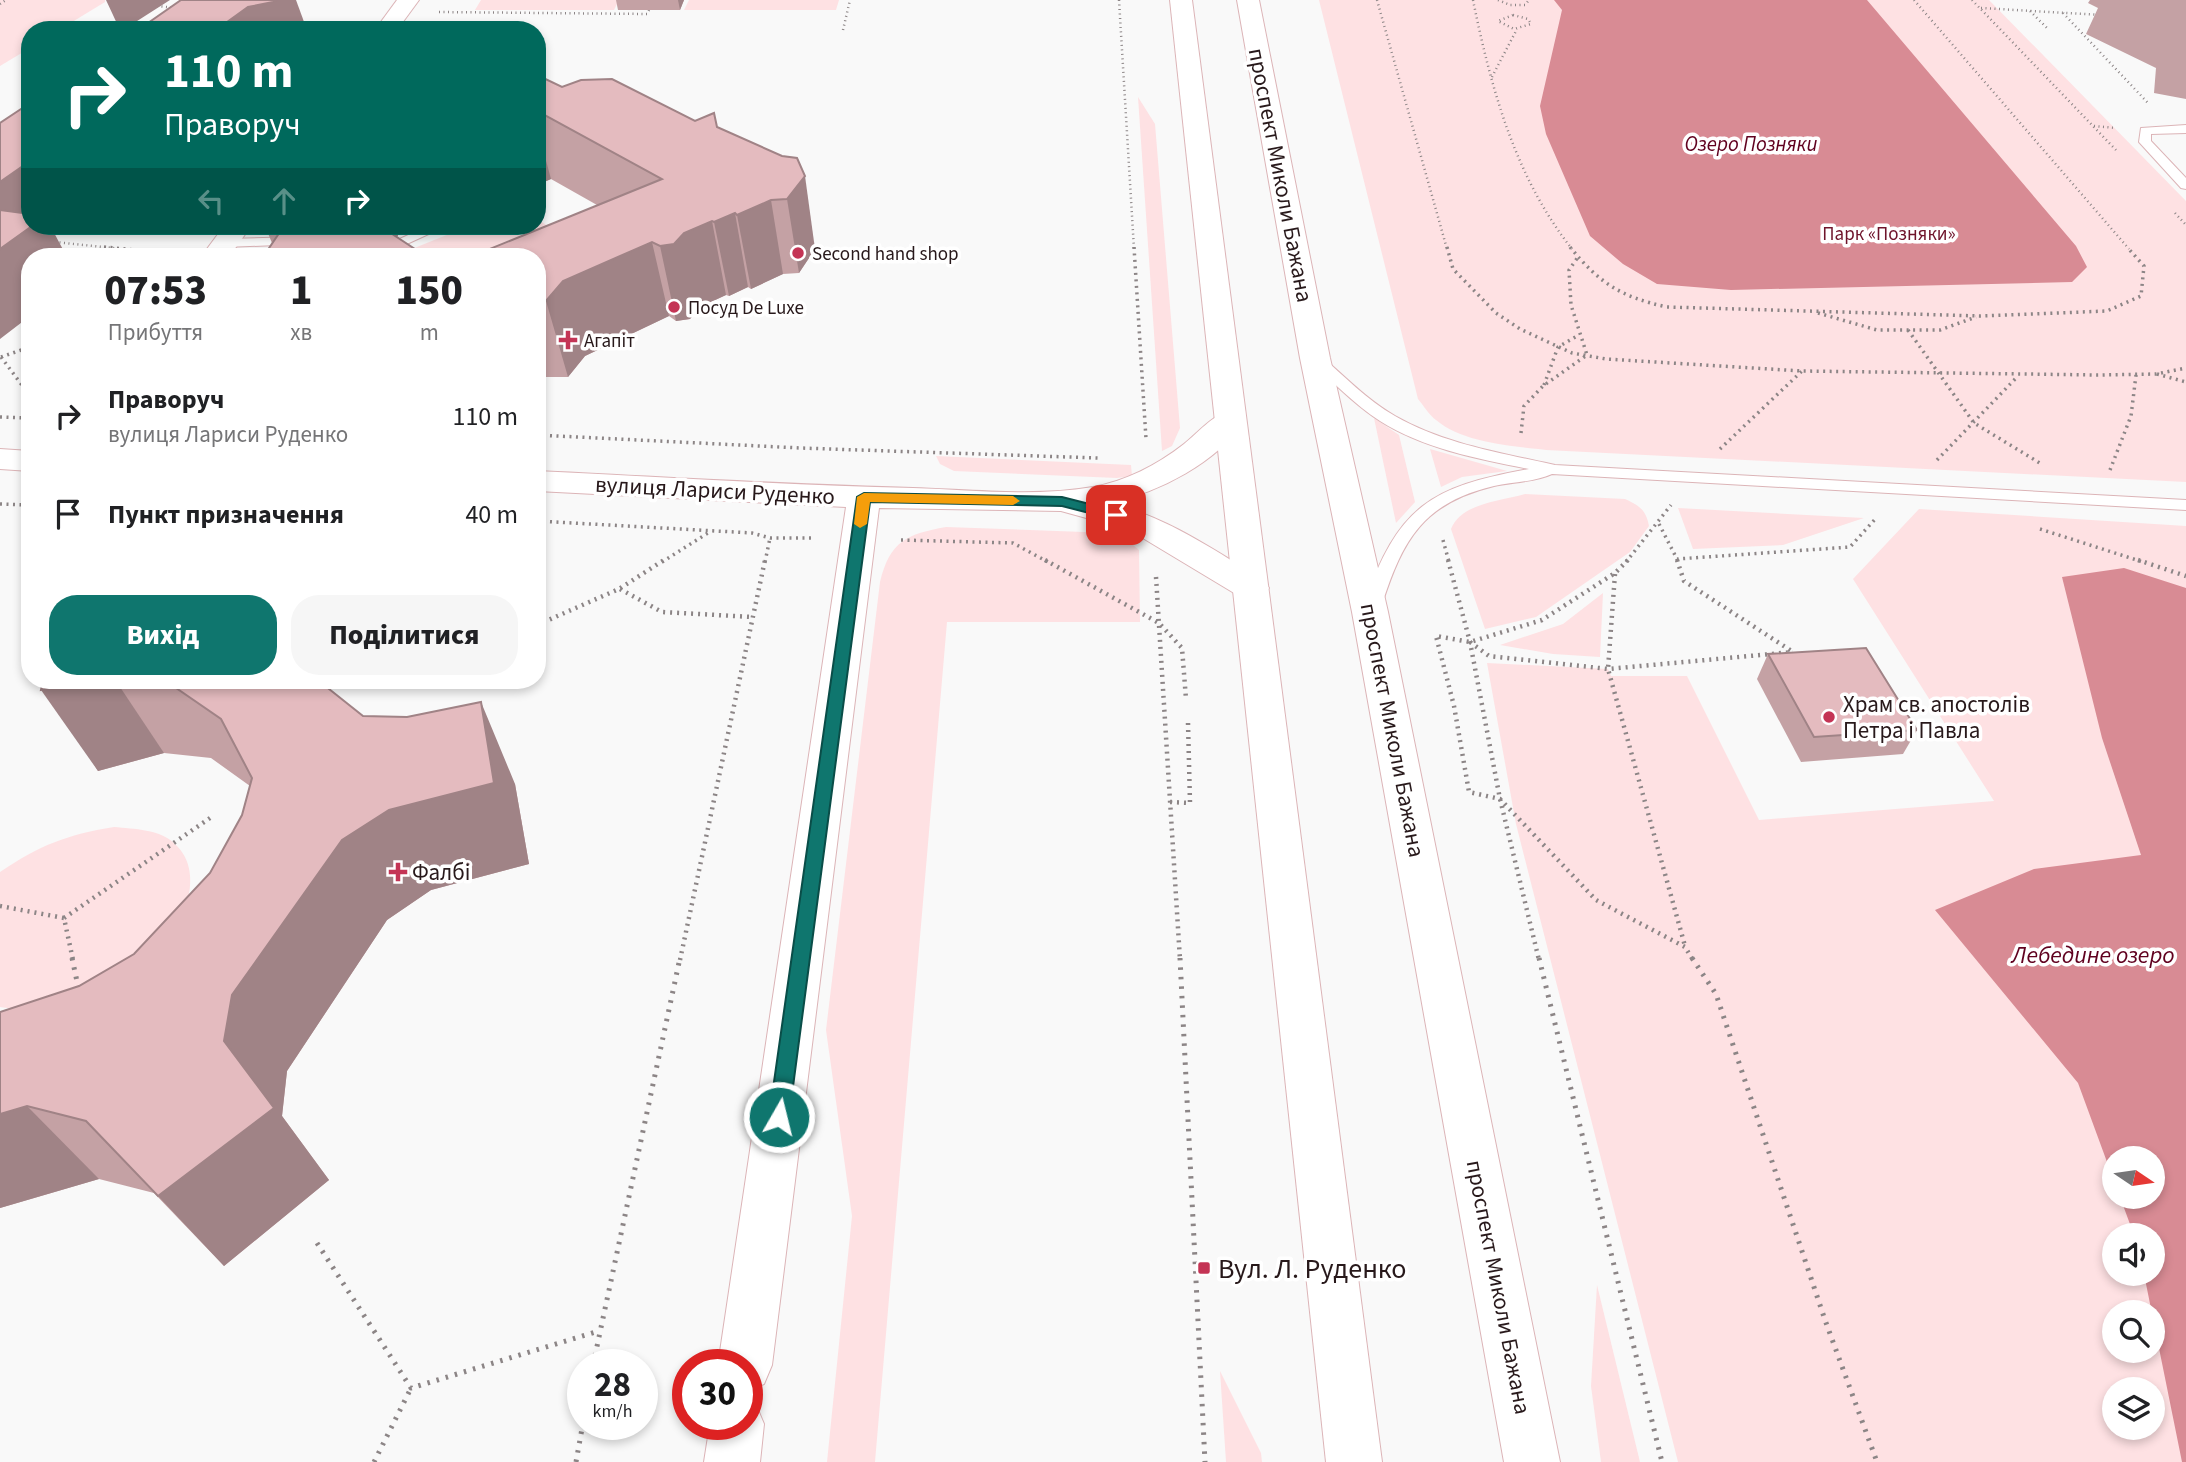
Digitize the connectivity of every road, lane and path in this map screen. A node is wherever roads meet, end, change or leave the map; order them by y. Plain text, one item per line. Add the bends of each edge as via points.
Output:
1 (6, 0) edge
2 (408, 0) edge
3 (850, 0) edge
4 (1119, 0) edge
5 (1181, 0) edge
6 (1248, 0) edge
7 (1377, 0) edge
8 (1473, 0) edge
9 (1498, 0) edge
10 (1529, 0) edge
11 (1914, 0) edge
12 (1972, 0) edge
13 (0, 4) edge
14 (155, 6) dead end
15 (1521, 6) junction
16 (182, 8) edge
17 (1979, 8) junction
18 (649, 10) dead end
19 (2030, 10) junction
20 (436, 12) dead end
21 (2062, 12) junction
22 (2102, 15) dead end
23 (1524, 17) junction
24 (393, 21) edge
25 (2047, 28) dead end
26 (1517, 29) junction
27 (843, 30) dead end
28 (1492, 77) junction
29 (2179, 129) edge
30 (2122, 156) dead end
31 (2186, 185) edge
32 (2168, 206) dead end
33 (2186, 225) edge
34 (418, 235) edge
35 (309, 240) edge
36 (55, 242) dead end
37 (226, 242) edge
38 (116, 248) edge
39 (388, 248) edge
40 (1578, 257) junction
41 (1809, 311) junction
42 (1980, 316) junction
43 (1908, 330) junction
44 (1579, 335) junction
45 (1558, 346) junction
46 (21, 350) edge
47 (1587, 355) junction
48 (1, 357) edge
49 (1315, 358) junction
50 (2186, 368) edge
51 (1802, 371) junction
52 (1939, 374) junction
53 (2157, 374) junction
54 (2136, 375) junction
55 (2186, 382) edge
56 (21, 384) edge
57 (1543, 386) junction
58 (0, 417) edge
59 (21, 418) edge
60 (1230, 419) junction
61 (546, 435) edge
62 (1147, 446) dead end
63 (1106, 458) dead end
64 (0, 460) edge
65 (21, 461) edge
66 (1515, 461) junction
67 (1555, 470) junction
68 (1689, 478) junction
69 (546, 481) edge
70 (864, 497) junction
71 (2099, 499) junction
72 (1062, 502) junction
73 (0, 504) edge
74 (21, 505) edge
75 (2186, 505) edge
76 (546, 522) edge
77 (1440, 526) dead end
78 (2028, 526) dead end
79 (712, 531) junction
80 (770, 538) junction
81 (859, 539) junction
82 (1677, 559) dead end
83 (1615, 573) junction
84 (2186, 576) edge
85 (1251, 588) junction
86 (619, 589) junction
87 (1370, 611) junction
88 (753, 617) junction
89 (546, 621) edge
90 (1159, 623) junction
91 (1470, 642) junction
92 (1608, 669) junction
93 (1186, 699) dead end
94 (1188, 723) dead end
95 (1500, 799) junction
96 (1170, 802) junction
97 (213, 816) dead end
98 (0, 906) edge
99 (64, 918) junction
100 (1685, 947) junction
101 (80, 997) edge
102 (317, 1243) dead end
103 (599, 1331) junction
104 (596, 1349) edge
105 (747, 1349) edge
106 (411, 1388) junction
107 (580, 1440) edge
108 (735, 1440) edge
109 (374, 1462) edge
110 (576, 1462) edge
111 (732, 1462) edge
112 (1205, 1462) edge
113 (1354, 1462) edge
114 (1532, 1462) edge
115 (1662, 1462) edge
116 (1877, 1462) edge

1 - 13 path
2 - 24 main road
3 - 27 path
4 - 62 path
5 - 60 main road
6 - 49 main road, проспект Миколи Бажана
7 - 45 path via 1453,269 1496,313
8 - 28 path
9 - 15 path
10 - 15 path
11 - 42 path via 2144,267 2141,296 2108,311
12 - 17 path
14 - 16 path
15 - 23 path
17 - 19 path
17 - 30 path
18 - 20 path via 647,14
19 - 21 path
19 - 25 path
21 - 22 path
21 - 29 path
23 - 26 path via 1531,24
23 - 26 path via 1499,19 1502,26
26 - 28 path
28 - 40 path via 1521,166 1562,239
29 - 31 lane via 2145,131 2146,142
32 - 33 path
34 - 39 lane
35 - 37 lane
36 - 38 path
40 - 41 path via 1609,287 1636,300 1667,307
40 - 44 path via 1569,270
41 - 42 path
41 - 43 path via 1877,330
42 - 43 path via 1940,330
43 - 52 path
44 - 45 path
44 - 47 path
45 - 47 path
45 - 57 path
46 - 48 path
47 - 51 path
47 - 57 path
48 - 56 path
49 - 66 lane via 1369,406 1407,428
49 - 87 main road, проспект Миколи Бажана
50 - 53 path
51 - 52 path
51 - 68 path
52 - 54 path
52 - 71 path via 1974,423
53 - 54 path
53 - 55 path
54 - 71 path via 2131,416
57 - 66 path via 1524,407
58 - 59 path
60 - 72 main road, вулиця Лариси Руденко via 1178,466 1115,492
60 - 85 main road
61 - 63 path
64 - 65 main road
66 - 67 lane
67 - 68 lane
67 - 87 lane via 1499,479 1429,506 1409,526 1393,553
68 - 71 lane
68 - 83 path via 1659,524
69 - 70 main road, вулиця Лариси Руденко
70 - 72 main road, вулиця Лариси Руденко
70 - 81 main road
71 - 75 lane
72 - 85 main road, вулиця Лариси Руденко via 1153,529
73 - 74 path
76 - 79 path
77 - 91 path
78 - 84 path
79 - 80 path
79 - 86 path
80 - 81 path
80 - 88 path
81 - 90 path via 1013,543
81 - 105 main road
82 - 92 path via 1684,581 1793,653
83 - 91 path via 1542,620
83 - 92 path
85 - 113 main road
86 - 88 path via 662,612
86 - 89 path
87 - 114 main road, проспект Миколи Бажана
88 - 103 path
90 - 93 path via 1182,648
90 - 96 path
91 - 92 path via 1489,656
91 - 95 path
91 - 95 path via 1436,636 1469,792
92 - 100 path
94 - 96 path via 1190,803
95 - 100 path via 1596,900
95 - 115 path
96 - 112 path
97 - 99 path
98 - 99 path
99 - 101 path
100 - 116 path via 1716,994
102 - 106 path
103 - 104 path
103 - 106 path
106 - 109 path
107 - 110 path
108 - 111 main road

